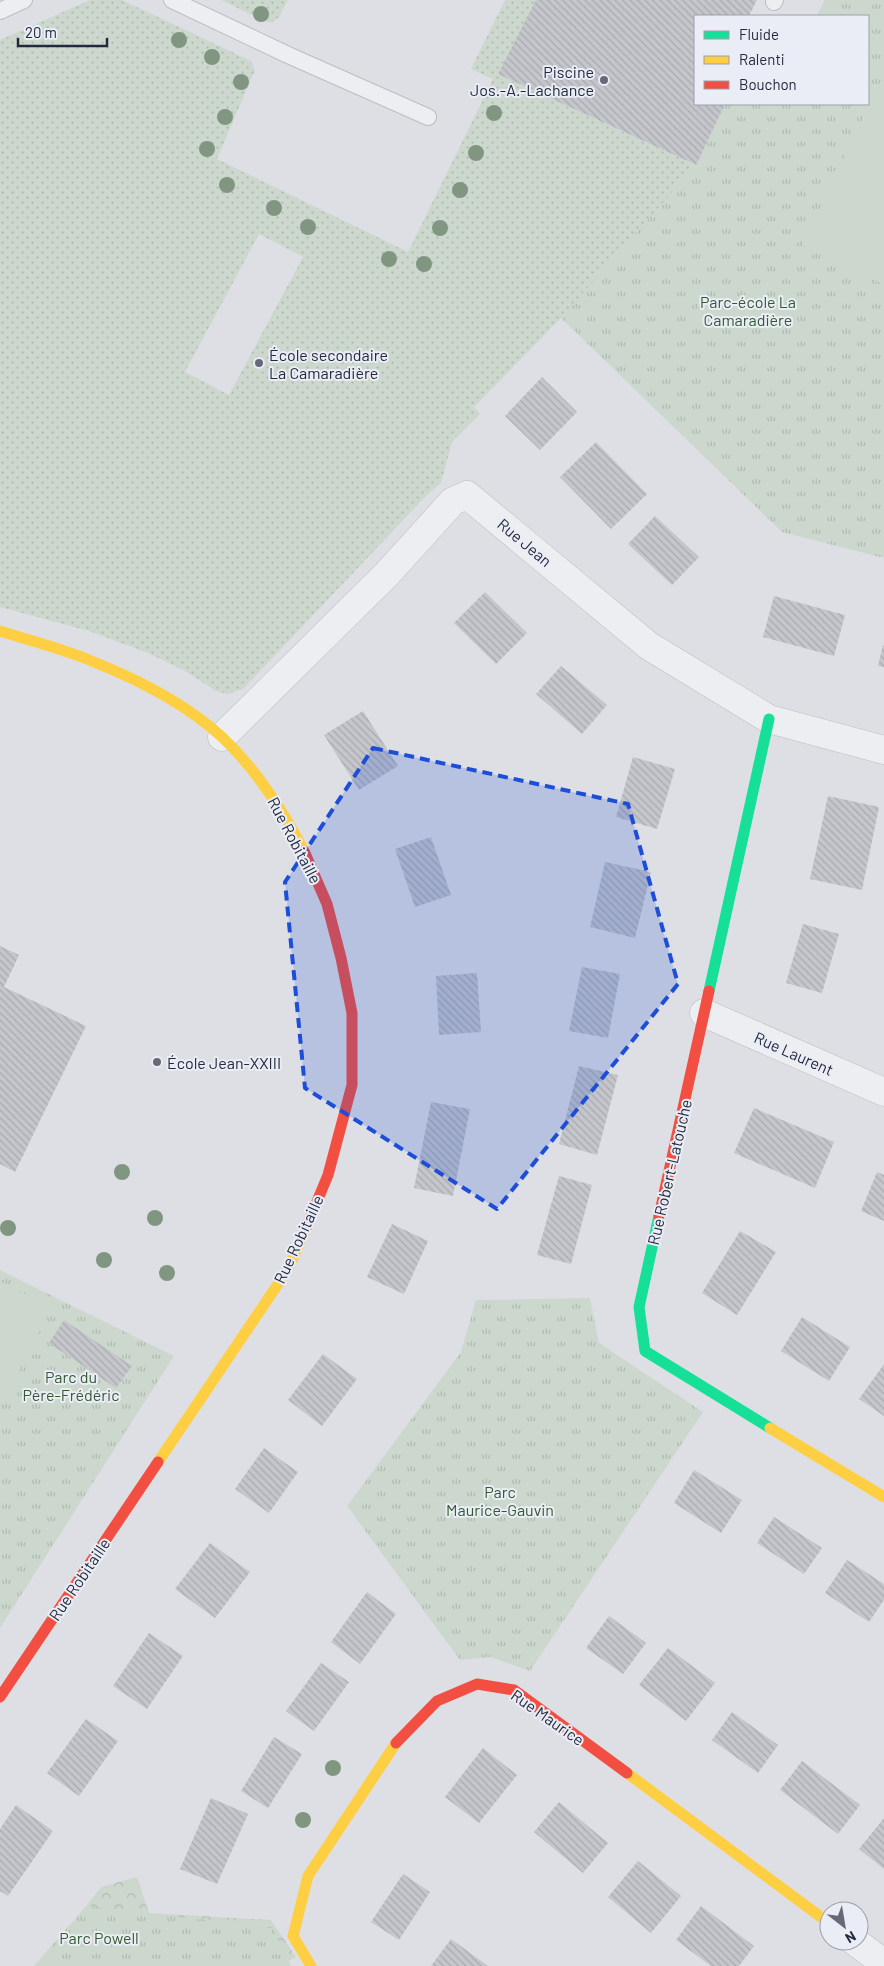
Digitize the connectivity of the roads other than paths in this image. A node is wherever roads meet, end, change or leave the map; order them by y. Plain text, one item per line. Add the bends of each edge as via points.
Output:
1 (24, 0) edge
2 (172, 0) edge
3 (0, 11) edge
4 (428, 117) dead end
5 (0, 631) edge
6 (769, 719) junction
7 (222, 737) junction
8 (884, 750) edge
9 (704, 1013) junction
10 (884, 1092) edge
11 (884, 1497) edge
12 (0, 1697) edge
13 (819, 1916) edge
14 (868, 1951) edge
15 (884, 1963) edge
16 (311, 1966) edge

1 - 3 lane
2 - 4 lane
5 - 7 street, Rue Robitaille via 92,661 138,682 183,707
6 - 7 street, Rue Jean via 649,646 467,495 453,500 386,574
6 - 8 street, Rue Jean
6 - 9 street, Rue Robert-Latouche
7 - 12 street, Rue Robitaille via 263,783 287,818 328,904 352,1013 352,1085 328,1176 282,1278
9 - 10 street, Rue Laurent
9 - 11 street, Rue Robert-Latouche via 638,1307 644,1352
13 - 16 street, Rue Maurice via 514,1690 477,1684 437,1700 397,1741 308,1876 293,1936
14 - 15 street

